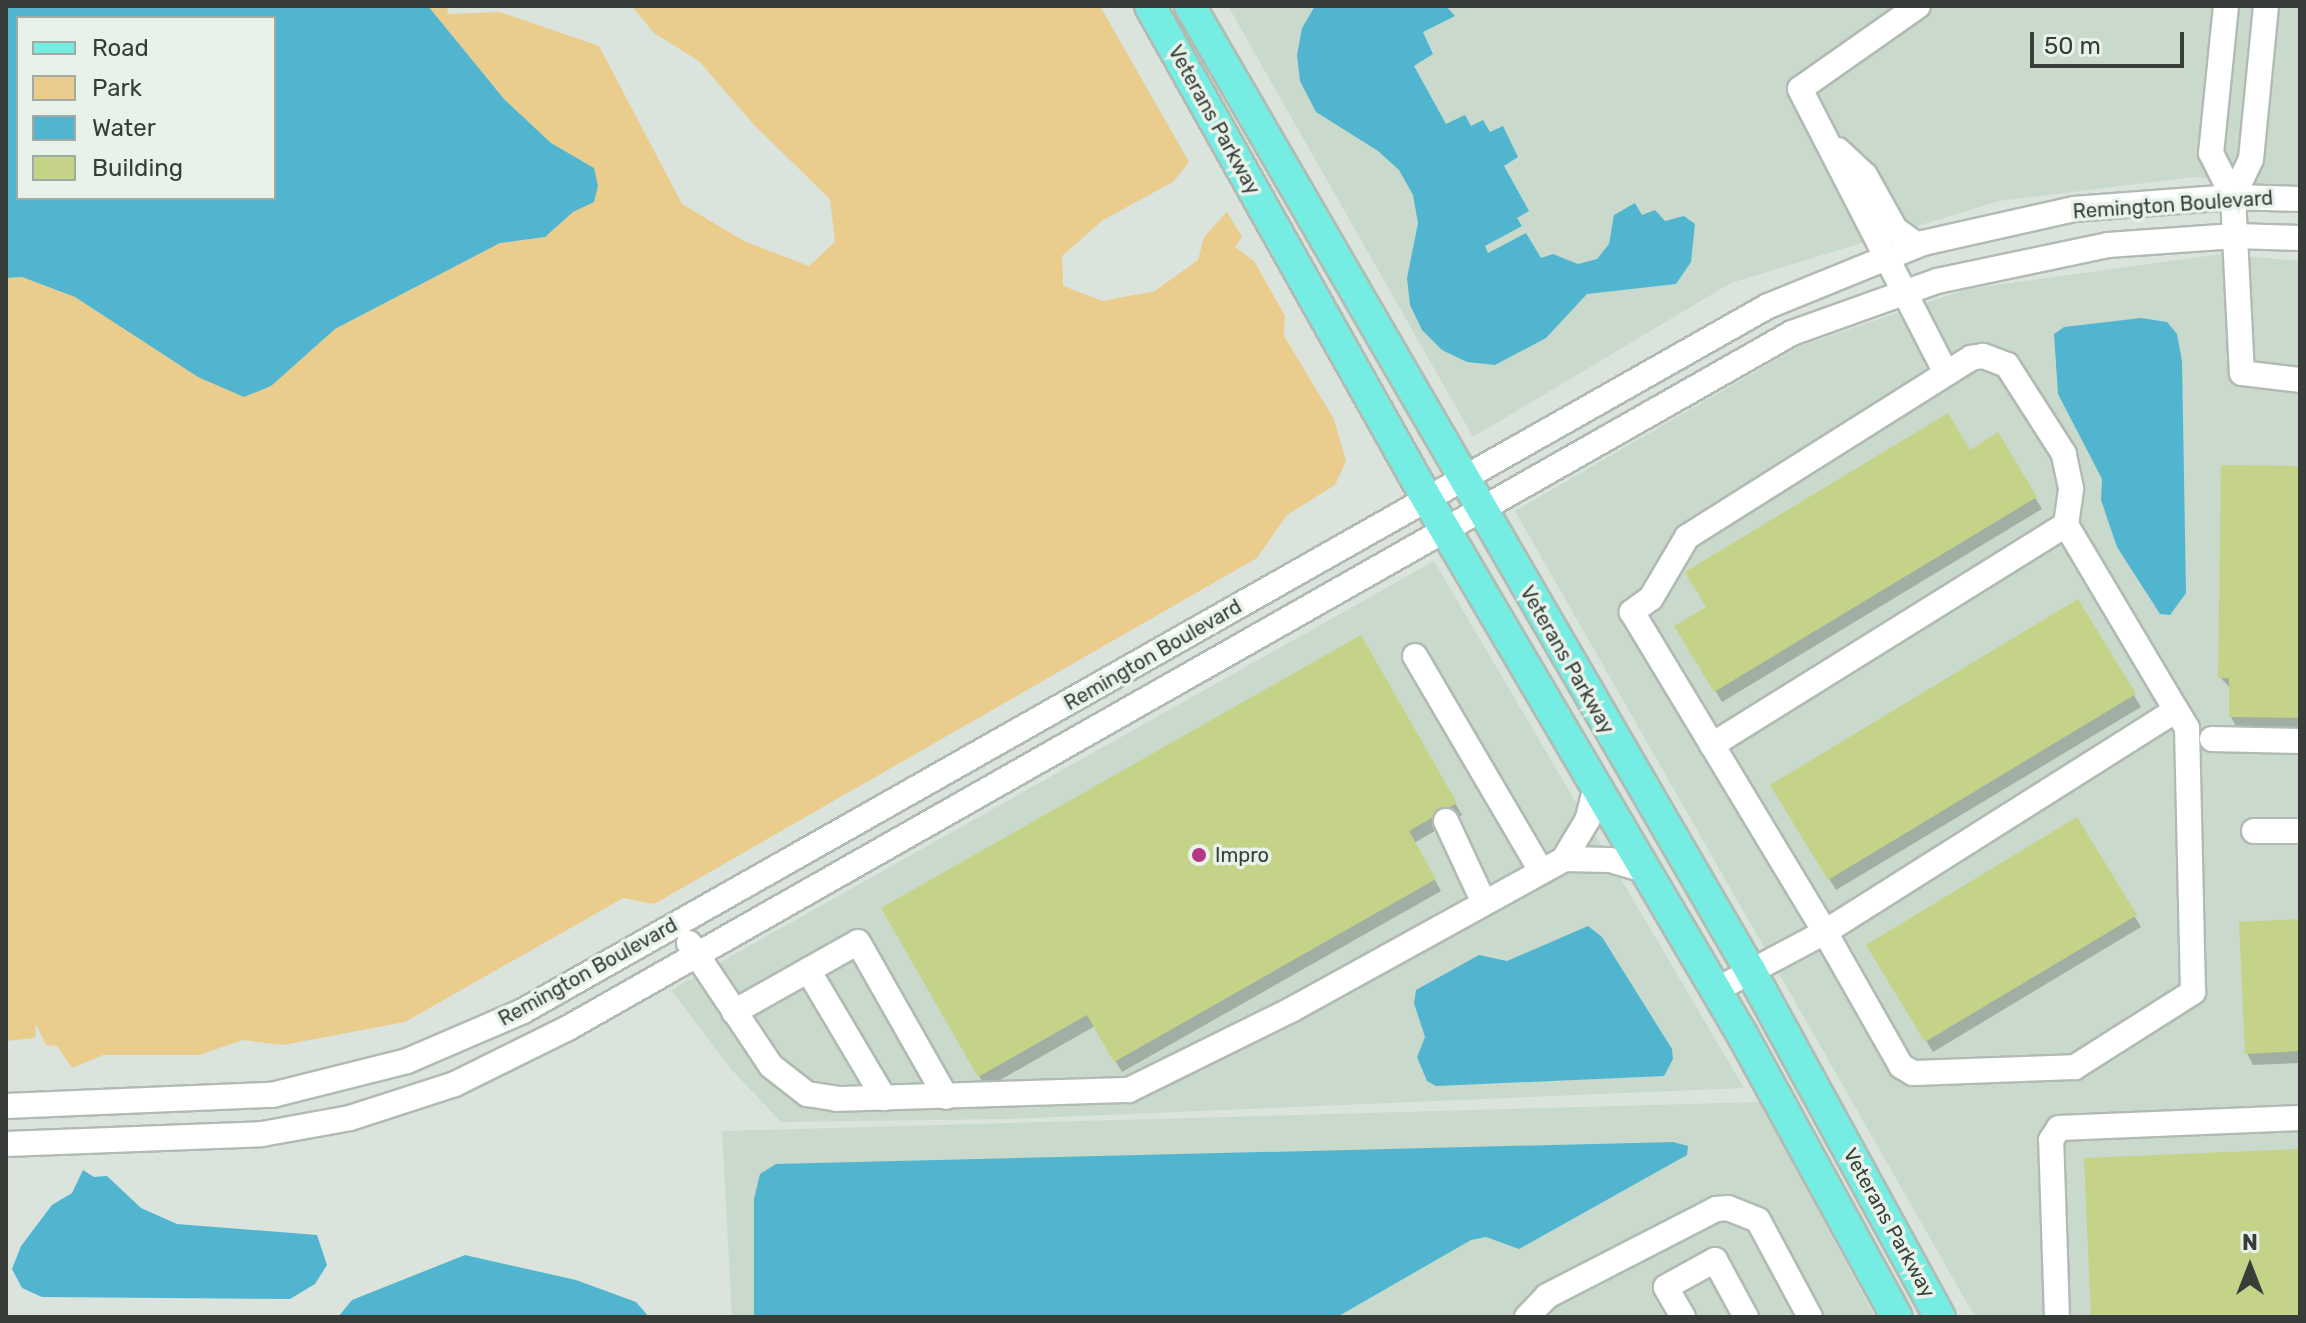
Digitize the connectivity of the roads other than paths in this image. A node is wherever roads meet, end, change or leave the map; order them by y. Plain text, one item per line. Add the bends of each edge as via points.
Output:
1 (1150, 6) edge
2 (1190, 6) edge
3 (1918, 6) edge
4 (2226, 6) edge
5 (2266, 6) edge
6 (1825, 137) junction
7 (2233, 197) junction
8 (2300, 199) edge
9 (2235, 236) junction
10 (2300, 238) edge
11 (1917, 245) junction
12 (1887, 258) junction
13 (1905, 293) junction
14 (1946, 373) junction
15 (2300, 380) edge
16 (1461, 480) junction
17 (1427, 499) junction
18 (1478, 510) junction
19 (2066, 525) junction
20 (1444, 529) junction
21 (1415, 656) dead end
22 (2176, 710) junction
23 (2212, 739) dead end
24 (2300, 741) edge
25 (1712, 745) junction
26 (1596, 786) junction
27 (1446, 821) dead end
28 (2254, 831) dead end
29 (2300, 831) edge
30 (1564, 859) junction
31 (1645, 870) junction
32 (1541, 871) junction
33 (1484, 903) junction
34 (678, 924) junction
35 (1825, 932) junction
36 (697, 955) junction
37 (808, 970) junction
38 (1751, 972) junction
39 (1716, 990) junction
40 (734, 1012) junction
41 (946, 1097) junction
42 (884, 1098) junction
43 (6, 1106) edge
44 (2300, 1118) edge
45 (6, 1144) edge
46 (1527, 1317) edge
47 (1683, 1317) edge
48 (1746, 1317) edge
49 (1810, 1317) edge
50 (1897, 1317) edge
51 (1940, 1317) edge
52 (2057, 1317) edge

1 - 17 main road, Veterans Parkway
2 - 16 main road, Veterans Parkway
3 - 6 street via 1800,89
4 - 7 street via 2211,153
5 - 7 street via 2251,159
6 - 11 street via 1865,175 1895,229
6 - 12 street
7 - 8 street, Remington Boulevard
7 - 9 street
7 - 11 street, Remington Boulevard via 2074,209
9 - 10 street, Remington Boulevard
9 - 13 street, Remington Boulevard via 2108,245 1937,281
9 - 15 street via 2242,373
11 - 12 street, Remington Boulevard
12 - 13 street
12 - 16 street, Remington Boulevard via 1768,306
13 - 14 street
13 - 18 street, Remington Boulevard via 1792,333
14 - 19 street via 1983,356 2007,365 2016,375 2064,454 2071,488
14 - 25 street via 1687,537 1651,598 1632,612
16 - 17 street, Remington Boulevard
16 - 18 main road, Veterans Parkway
17 - 20 main road, Veterans Parkway
17 - 34 street, Remington Boulevard
18 - 20 street, Remington Boulevard
18 - 38 main road, Veterans Parkway
19 - 22 street
19 - 25 street
20 - 26 main road, Veterans Parkway
20 - 36 street, Remington Boulevard
21 - 32 street
22 - 35 street
22 - 35 street via 2187,728 2193,992 2075,1067 1913,1073 1901,1066
23 - 24 street
25 - 35 street
26 - 30 street via 1588,819
26 - 31 main road, Veterans Parkway
27 - 33 street
28 - 29 street
30 - 31 street via 1610,860
30 - 32 street
31 - 39 main road, Veterans Parkway
32 - 33 street
33 - 41 street via 1291,1010 1129,1090
34 - 36 street
34 - 43 street, Remington Boulevard via 523,1011 407,1061 272,1095
35 - 38 street
36 - 40 street
36 - 45 street, Remington Boulevard via 455,1084 350,1118 262,1134 187,1140
37 - 40 street
37 - 41 street via 858,942
37 - 42 street
38 - 39 street
38 - 51 main road, Veterans Parkway
39 - 50 main road, Veterans Parkway
40 - 42 street via 771,1066 807,1094
41 - 42 street
44 - 52 street via 2059,1128 2051,1140
46 - 49 street via 1547,1296 1716,1209 1728,1208 1758,1220
47 - 48 street via 1666,1287 1715,1260

